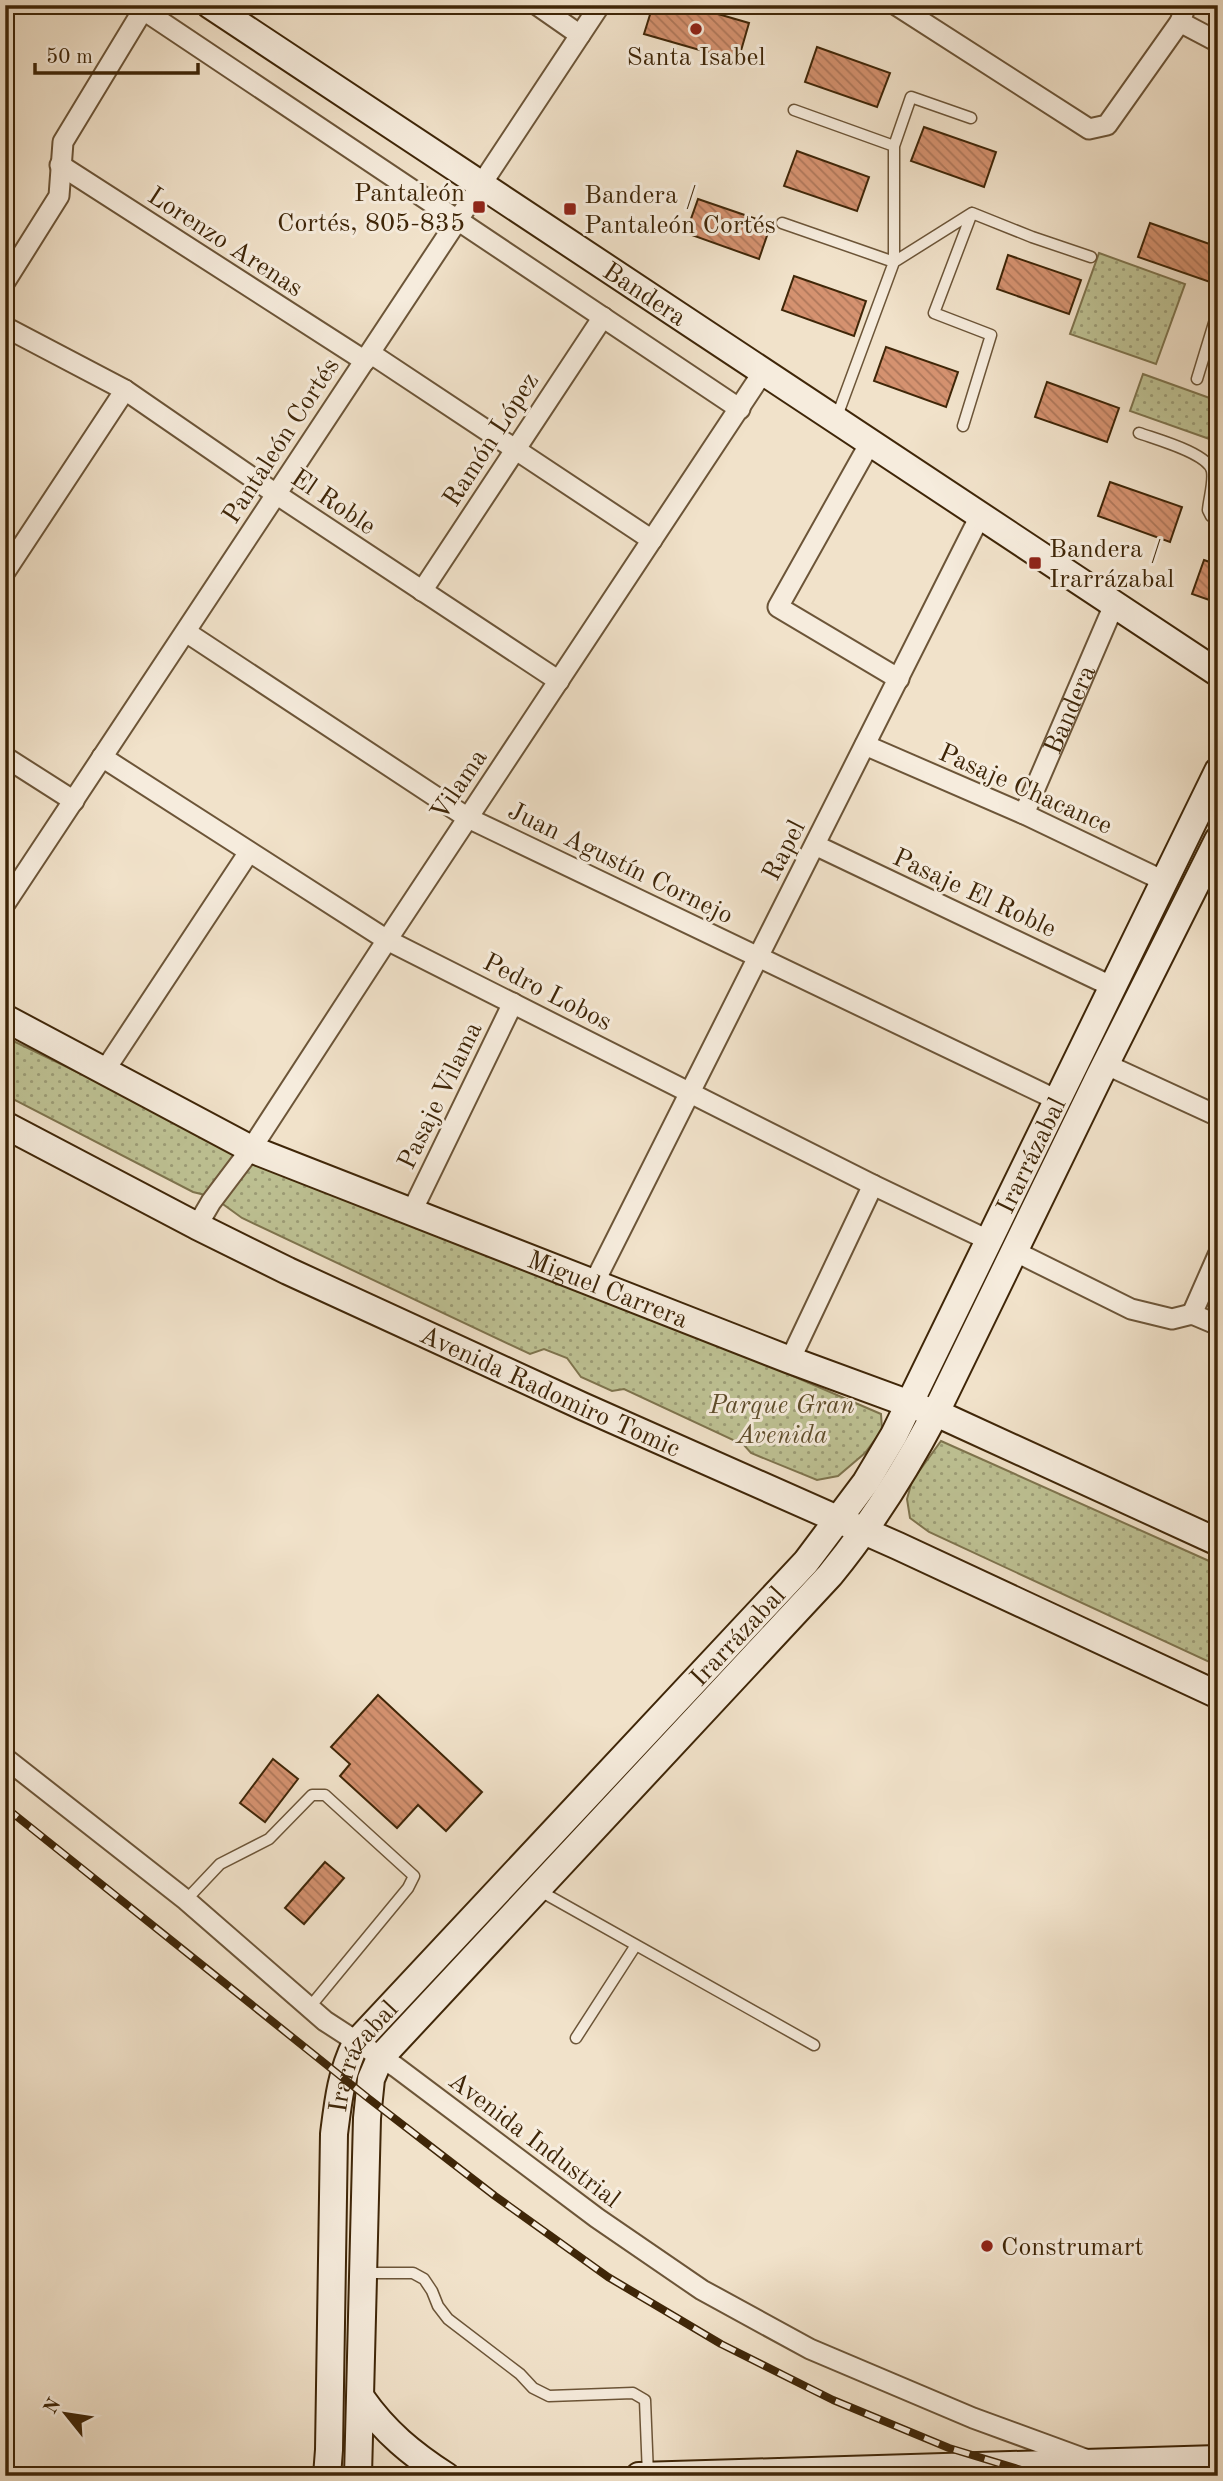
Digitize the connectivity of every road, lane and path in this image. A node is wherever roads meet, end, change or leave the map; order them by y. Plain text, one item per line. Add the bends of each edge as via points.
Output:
1 (210, 5) edge
2 (537, 5) edge
3 (600, 5) edge
4 (896, 5) edge
5 (141, 7) edge
6 (1184, 10) edge
7 (580, 35) junction
8 (1218, 43) edge
9 (794, 110) dead end
10 (971, 118) dead end
11 (894, 146) junction
12 (60, 165) junction
13 (481, 185) junction
14 (972, 213) junction
15 (458, 220) junction
16 (782, 223) dead end
17 (1091, 257) dead end
18 (894, 262) junction
19 (5, 282) edge
20 (1218, 310) edge
21 (603, 317) junction
22 (5, 327) edge
23 (367, 357) junction
24 (764, 372) junction
25 (1197, 379) dead end
26 (125, 390) junction
27 (740, 409) junction
28 (836, 420) junction
29 (962, 426) dead end
30 (1139, 433) dead end
31 (870, 443) junction
32 (515, 449) junction
33 (276, 494) junction
34 (980, 516) junction
35 (1218, 520) edge
36 (652, 540) junction
37 (5, 572) edge
38 (422, 591) junction
39 (1114, 605) junction
40 (186, 632) junction
41 (1207, 659) edge
42 (1218, 673) edge
43 (899, 679) junction
44 (559, 681) junction
45 (865, 745) junction
46 (5, 757) edge
47 (102, 757) junction
48 (1218, 771) edge
49 (74, 801) junction
50 (1024, 814) junction
51 (468, 818) junction
52 (1218, 840) edge
53 (815, 845) junction
54 (249, 852) junction
55 (1164, 881) junction
56 (5, 904) edge
57 (387, 940) junction
58 (757, 957) junction
59 (1112, 987) junction
60 (513, 1003) junction
61 (5, 1018) edge
62 (1105, 1064) junction
63 (105, 1070) junction
64 (690, 1093) junction
65 (1057, 1100) junction
66 (1218, 1116) edge
67 (5, 1125) edge
68 (251, 1149) junction
69 (873, 1185) junction
70 (412, 1211) junction
71 (197, 1226) junction
72 (988, 1240) junction
73 (1014, 1251) junction
74 (1218, 1255) edge
75 (594, 1283) junction
76 (1192, 1314) junction
77 (1218, 1325) edge
78 (790, 1360) junction
79 (908, 1404) junction
80 (935, 1413) junction
81 (838, 1521) junction
82 (864, 1532) junction
83 (1218, 1542) edge
84 (1218, 1695) edge
85 (5, 1758) edge
86 (536, 1889) junction
87 (186, 1900) junction
88 (636, 1945) junction
89 (309, 2008) junction
90 (576, 2038) dead end
91 (356, 2043) junction
92 (814, 2045) dead end
93 (380, 2058) junction
94 (364, 2273) junction
95 (362, 2399) junction
96 (1218, 2459) edge
97 (1094, 2462) junction
98 (785, 2474) edge
99 (327, 2476) edge
100 (358, 2476) edge
101 (446, 2476) edge
102 (639, 2476) edge
103 (648, 2476) edge

1 - 13 main road, Bandera
2 - 7 street
3 - 7 street, Pantaleón Cortés
4 - 6 street via 1089,130 1107,125
5 - 12 street via 63,142
5 - 15 street, Bandera
6 - 8 street
7 - 13 street, Pantaleón Cortés
9 - 11 lane
10 - 11 lane via 911,97
11 - 18 lane
12 - 19 street via 59,196
12 - 23 street, Lorenzo Arenas
13 - 15 street, Pantaleón Cortés
13 - 24 main road, Bandera
14 - 17 lane
14 - 18 lane
14 - 29 lane via 934,313 991,335
15 - 21 street, Bandera
15 - 23 street, Pantaleón Cortés
16 - 18 lane
18 - 28 lane
20 - 25 lane
21 - 27 street, Bandera
21 - 32 street, Ramón López
22 - 26 street, El Roble
23 - 32 street, Lorenzo Arenas
23 - 33 street, Pantaleón Cortés
24 - 27 street, Vilama
24 - 28 main road, Bandera
26 - 33 street, El Roble
26 - 37 street
27 - 36 street, Vilama
28 - 31 main road, Bandera
30 - 35 lane via 1207,461 1212,470 1208,510
31 - 34 main road, Bandera
31 - 43 street via 778,607
32 - 36 street, Lorenzo Arenas
32 - 38 street, Ramón López
33 - 38 street, El Roble
33 - 40 street, Pantaleón Cortés
34 - 39 main road, Bandera
34 - 43 street, Rapel
36 - 44 street, Vilama
38 - 44 street, El Roble
39 - 41 main road, Bandera
39 - 50 street, Bandera
40 - 47 street, Pantaleón Cortés
40 - 51 street, Juan Agustín Cornejo
41 - 42 main road, Bandera
43 - 45 street, Rapel
44 - 51 street, Vilama
45 - 50 street, Pasaje Chacance
45 - 53 street, Rapel
46 - 49 street
47 - 49 street, Pantaleón Cortés
47 - 54 street, Pedro Lobos
48 - 55 main road, Irarrázabal
49 - 56 street, Pantaleón Cortés
50 - 55 street, Pasaje Chacance
51 - 57 street, Vilama
51 - 58 street, Juan Agustín Cornejo
52 - 62 main road, Irarrázabal
53 - 58 street, Rapel
53 - 59 street, Pasaje El Roble
54 - 57 street, Pedro Lobos
54 - 63 street
55 - 59 main road, Irarrázabal
57 - 60 street, Pedro Lobos
57 - 68 street, Vilama
58 - 64 street, Rapel
58 - 65 street, Juan Agustín Cornejo
59 - 65 main road, Irarrázabal
60 - 64 street, Pedro Lobos
60 - 70 street, Pasaje Vilama
61 - 63 main road, Miguel Carrera
62 - 66 street
62 - 73 main road, Irarrázabal
63 - 68 main road, Miguel Carrera
64 - 69 street, Pedro Lobos
64 - 75 street, Rapel
65 - 72 main road, Irarrázabal
67 - 71 main road, Avenida Radomiro Tomic
68 - 70 main road, Miguel Carrera
68 - 71 street, Vilama
69 - 72 street, Pedro Lobos
69 - 78 street
70 - 75 main road, Miguel Carrera
71 - 81 main road, Avenida Radomiro Tomic
72 - 79 main road, Irarrázabal
73 - 76 street via 1130,1309 1172,1320
73 - 80 main road, Irarrázabal
74 - 76 street
75 - 78 main road, Miguel Carrera
76 - 77 street
78 - 79 main road, Miguel Carrera
79 - 80 main road, Miguel Carrera
79 - 81 main road, Irarrázabal via 878,1462
80 - 82 main road, Irarrázabal via 908,1466
80 - 83 main road, Miguel Carrera
81 - 82 main road, Avenida Radomiro Tomic
81 - 91 main road, Irarrázabal via 796,1572
82 - 84 main road, Avenida Radomiro Tomic
82 - 86 main road, Irarrázabal via 830,1576
85 - 87 street, Avenida Industrial
86 - 88 lane
86 - 93 main road, Irarrázabal
87 - 89 street, Avenida Industrial
87 - 89 lane via 220,1864 269,1839 312,1795 324,1795 414,1876
88 - 90 lane
88 - 92 lane
89 - 91 street, Avenida Industrial
91 - 93 street, Avenida Industrial
91 - 99 main road, Irarrázabal via 342,2077 334,2134
93 - 94 main road, Irarrázabal via 368,2098
93 - 97 street, Avenida Industrial via 702,2290 810,2349 973,2418
94 - 95 main road, Irarrázabal
94 - 103 lane via 413,2273 424,2279 448,2319 533,2388 550,2396 633,2393 645,2400
95 - 100 main road, Irarrázabal
95 - 101 main road via 398,2442
96 - 97 main road
97 - 98 main road
98 - 103 main road
102 - 103 main road

